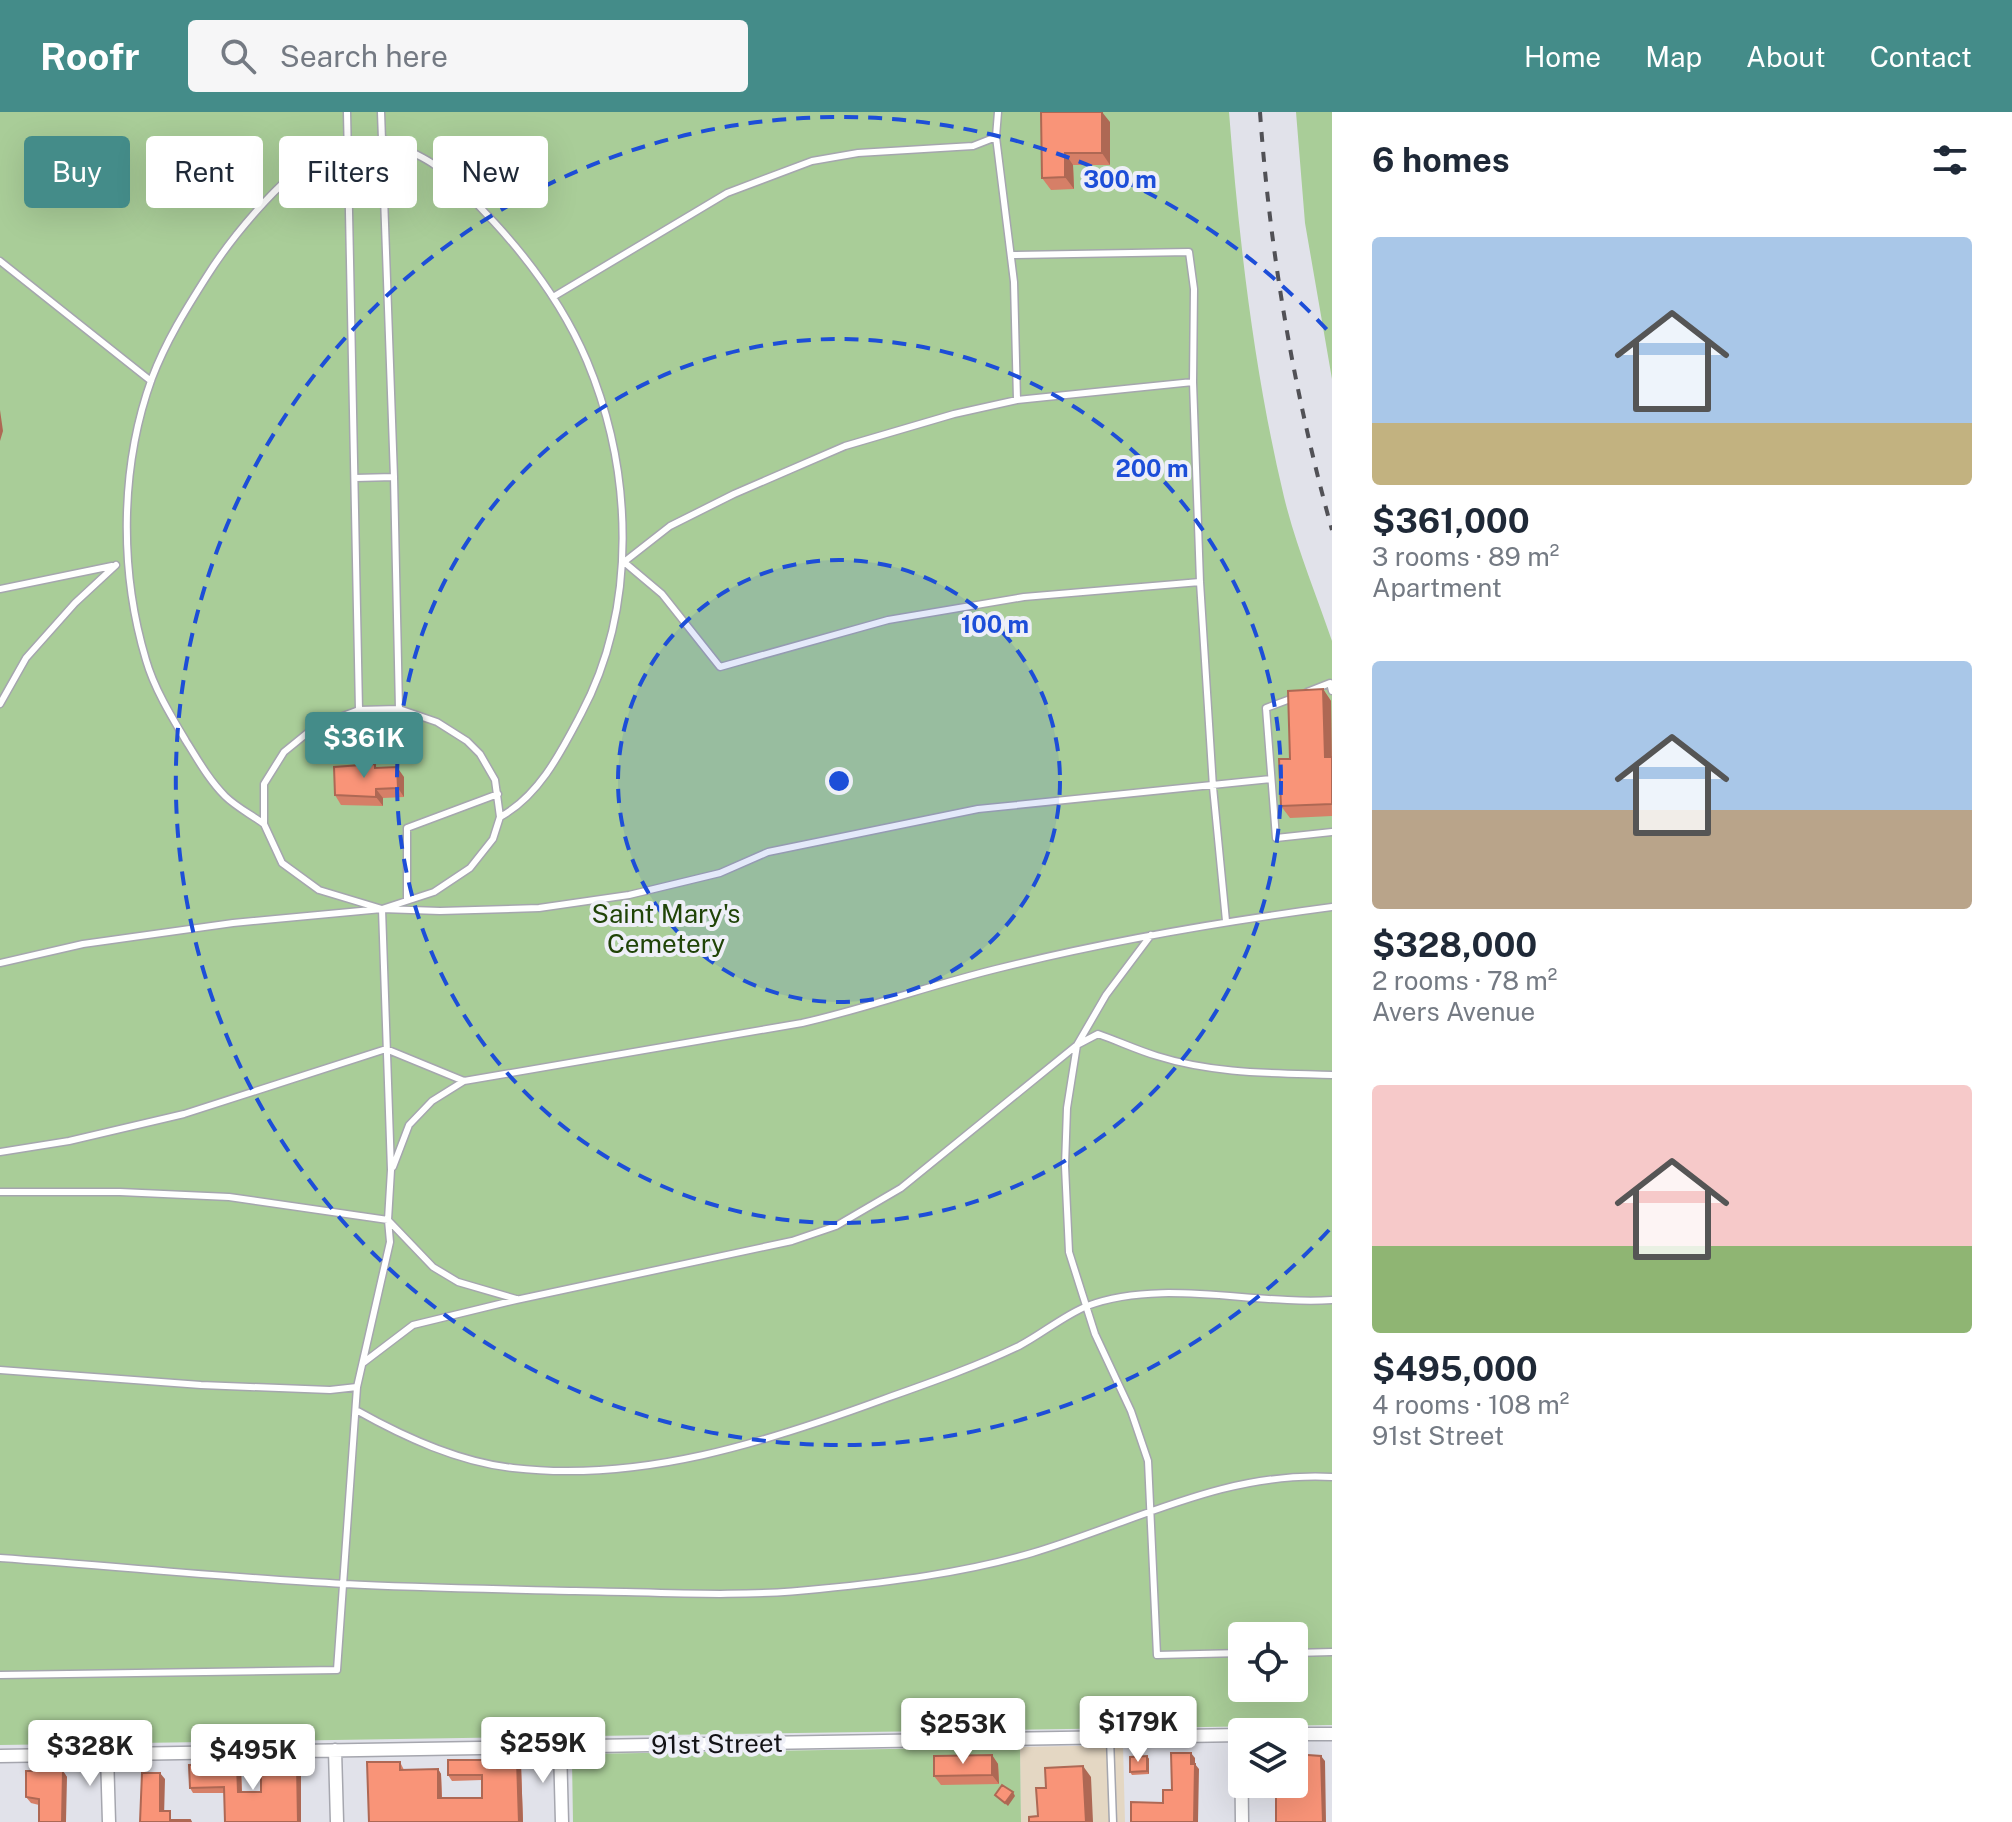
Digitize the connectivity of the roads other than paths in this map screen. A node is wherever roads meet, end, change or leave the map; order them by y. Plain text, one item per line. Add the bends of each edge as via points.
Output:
1 (347, 112) edge
2 (381, 112) edge
3 (998, 112) edge
4 (347, 136) edge
5 (382, 136) edge
6 (996, 137) junction
7 (417, 156) edge
8 (279, 189) edge
9 (348, 208) edge
10 (384, 208) edge
11 (1011, 255) junction
12 (0, 261) edge
13 (553, 297) junction
14 (151, 381) junction
15 (1193, 382) junction
16 (1017, 400) junction
17 (394, 477) junction
18 (355, 478) junction
19 (624, 562) junction
20 (128, 564) junction
21 (116, 565) junction
22 (1200, 582) junction
23 (0, 589) edge
24 (1332, 691) edge
25 (0, 704) edge
26 (399, 709) junction
27 (359, 710) junction
28 (1271, 779) junction
29 (1213, 787) junction
30 (498, 794) junction
31 (500, 817) junction
32 (264, 824) junction
33 (1332, 832) edge
34 (407, 900) junction
35 (1332, 907) edge
36 (382, 909) junction
37 (1226, 921) junction
38 (1151, 935) junction
39 (0, 963) edge
40 (1077, 1045) junction
41 (386, 1049) junction
42 (1332, 1075) edge
43 (464, 1081) junction
44 (0, 1152) edge
45 (391, 1170) junction
46 (0, 1192) edge
47 (388, 1220) junction
48 (516, 1300) junction
49 (1332, 1300) edge
50 (1086, 1307) junction
51 (363, 1363) junction
52 (0, 1370) edge
53 (357, 1387) junction
54 (356, 1410) junction
55 (1332, 1477) edge
56 (1152, 1511) junction
57 (0, 1558) edge
58 (343, 1584) junction
59 (1332, 1652) edge
60 (1228, 1653) edge
61 (1308, 1653) edge
62 (0, 1675) edge
63 (1308, 1734) edge
64 (1332, 1734) edge
65 (1228, 1735) edge
66 (1110, 1737) junction
67 (560, 1747) junction
68 (335, 1750) junction
69 (107, 1754) junction
70 (0, 1756) edge
71 (1242, 1798) edge
72 (109, 1822) edge
73 (337, 1822) edge
74 (562, 1822) edge
75 (1113, 1822) edge
76 (1242, 1822) edge

1 - 4 lane
2 - 5 lane
3 - 6 lane
6 - 11 lane
6 - 13 lane via 973,146 812,161 727,193
7 - 13 lane via 435,165 476,203 522,252
8 - 14 lane via 225,248 173,329
9 - 18 lane
10 - 17 lane
11 - 15 lane via 1189,252
11 - 16 lane
12 - 14 lane
13 - 19 lane via 587,361 609,431
14 - 20 lane via 130,482
15 - 16 lane
15 - 22 lane
16 - 19 lane via 845,446 670,526
17 - 18 lane
17 - 26 lane
18 - 27 lane
19 - 22 lane via 662,594 720,667 888,620 1024,597
19 - 31 lane via 613,630 590,697 557,759 520,806
20 - 21 lane
20 - 32 lane via 146,661 170,714 206,775 227,798
21 - 23 lane
21 - 25 lane via 26,658
22 - 29 lane
24 - 28 lane via 1330,683 1266,708
26 - 27 lane
26 - 30 lane via 437,722 467,741 480,754
27 - 32 lane via 316,726 284,752 264,784
28 - 29 lane
28 - 33 lane via 1276,838
29 - 36 lane via 978,809 768,852 720,873 629,895 539,908
29 - 37 lane
30 - 31 lane
30 - 34 lane via 407,828
31 - 34 lane via 493,839 470,868 434,892
32 - 36 lane via 282,863 319,890
34 - 36 lane
35 - 37 lane
36 - 39 lane via 83,944
36 - 41 lane
37 - 38 lane
38 - 40 lane
38 - 43 lane via 994,970 802,1023
40 - 42 lane via 1098,1034 1199,1066
40 - 48 lane via 901,1188 836,1226 792,1241
40 - 50 lane via 1065,1166 1069,1252
41 - 43 lane
41 - 44 lane via 184,1114
41 - 45 lane
43 - 45 lane via 432,1101 409,1125
45 - 47 lane
46 - 47 lane via 229,1197
47 - 48 lane via 433,1267 458,1282
47 - 51 lane via 390,1242
48 - 51 lane via 413,1325
49 - 50 lane via 1143,1292
50 - 54 lane via 1020,1345 944,1377 729,1450 675,1460 601,1469 512,1468 424,1444
50 - 56 lane via 1148,1461
51 - 53 lane
52 - 53 lane via 201,1385
53 - 54 lane
54 - 58 lane
55 - 56 lane via 1254,1480
56 - 58 lane via 1031,1554 923,1577 814,1590
56 - 60 lane via 1157,1655
57 - 58 lane
58 - 62 lane via 337,1670
59 - 61 lane
63 - 64 street
65 - 66 street, 91st Street
66 - 67 street, 91st Street
66 - 75 lane
67 - 68 street, 91st Street
67 - 74 street
68 - 69 street, 91st Street
68 - 73 street
69 - 70 street, 91st Street
69 - 72 street
71 - 76 street

